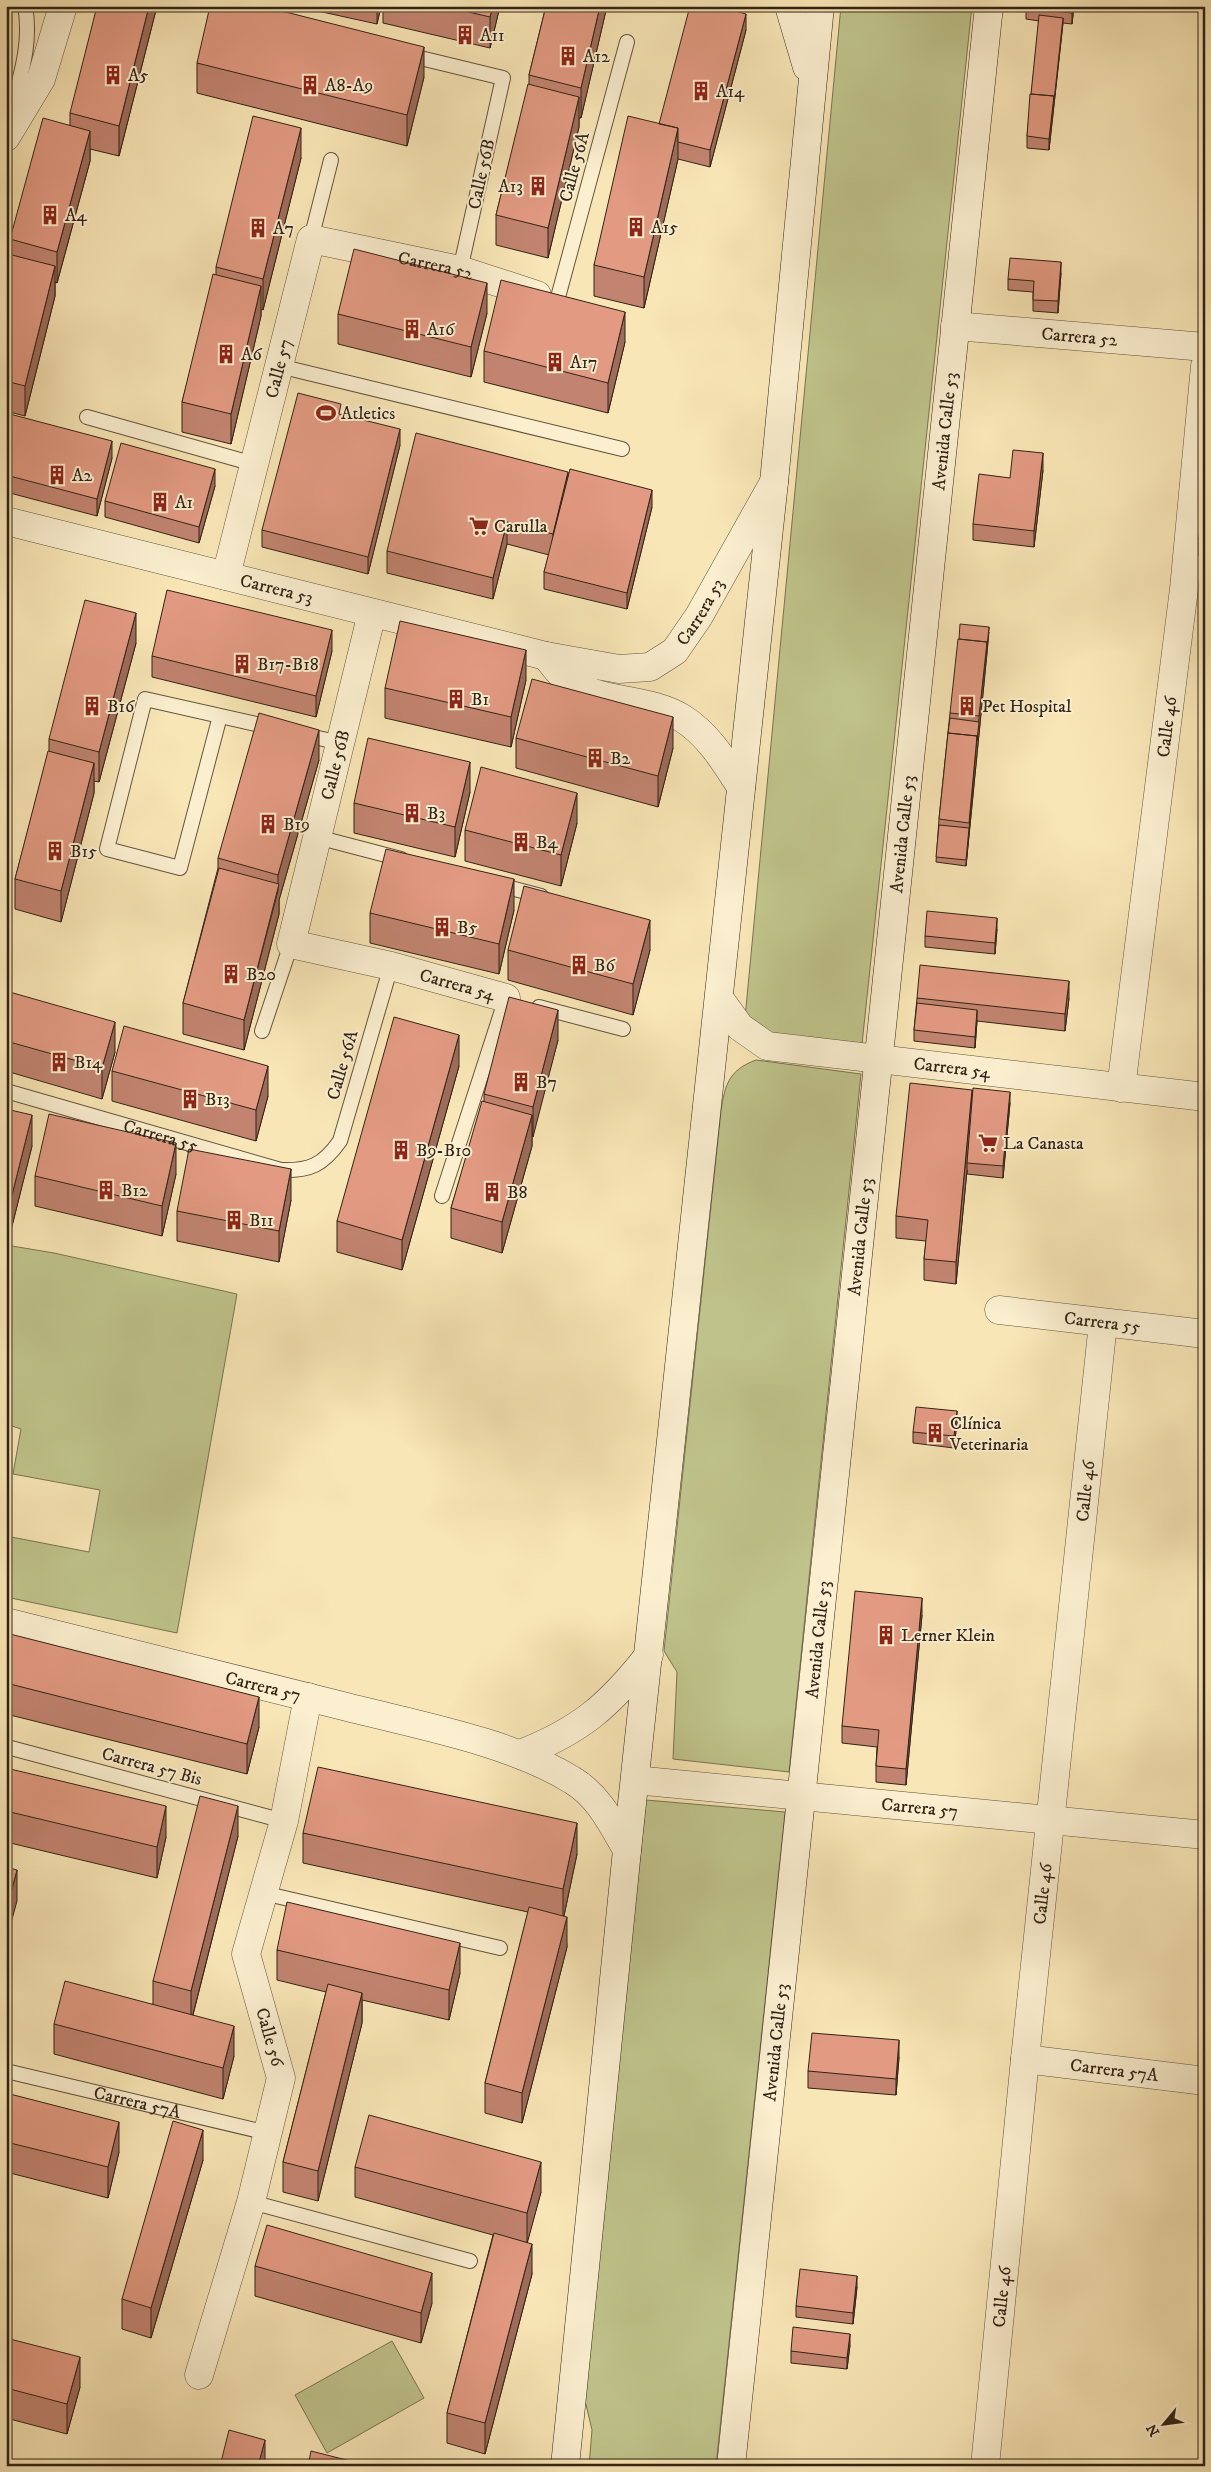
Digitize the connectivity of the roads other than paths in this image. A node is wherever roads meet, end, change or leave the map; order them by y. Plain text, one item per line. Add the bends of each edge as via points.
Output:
1 (25, 6) edge
2 (62, 6) edge
3 (789, 6) edge
4 (820, 6) edge
5 (990, 11) edge
6 (627, 42) dead end
7 (390, 50) edge
8 (812, 85) junction
9 (6, 131) edge
10 (6, 138) edge
11 (331, 160) dead end
12 (311, 239) junction
13 (460, 270) junction
14 (558, 301) joint
15 (955, 326) junction
16 (1205, 347) edge
17 (279, 366) junction
18 (1205, 366) edge
19 (88, 417) dead end
20 (622, 449) dead end
21 (254, 464) junction
22 (774, 482) junction
23 (6, 522) edge
24 (226, 576) junction
25 (1194, 590) edge
26 (372, 613) junction
27 (546, 656) junction
28 (220, 716) junction
29 (340, 743) junction
30 (741, 787) junction
31 (317, 837) junction
32 (412, 862) edge
33 (478, 879) edge
34 (544, 897) edge
35 (291, 944) junction
36 (391, 966) junction
37 (506, 998) junction
38 (718, 998) junction
39 (623, 1029) dead end
40 (262, 1031) dead end
41 (878, 1059) junction
42 (1121, 1088) junction
43 (6, 1091) edge
44 (1205, 1096) edge
45 (316, 1166) joint
46 (442, 1196) dead end
47 (998, 1310) dead end
48 (1103, 1323) junction
49 (1205, 1334) edge
50 (6, 1622) edge
51 (649, 1655) junction
52 (308, 1698) junction
53 (11, 1748) dead end
54 (520, 1754) junction
55 (635, 1780) junction
56 (801, 1796) junction
57 (284, 1820) junction
58 (1050, 1822) junction
59 (1205, 1835) edge
60 (627, 1850) junction
61 (263, 1893) junction
62 (500, 1948) dead end
63 (1025, 2059) junction
64 (6, 2070) edge
65 (1205, 2081) edge
66 (268, 2133) junction
67 (251, 2202) junction
68 (470, 2261) dead end
69 (199, 2375) dead end
70 (565, 2466) edge
71 (731, 2466) edge
72 (985, 2466) edge

1 - 9 lane via 29,26 26,54
2 - 10 street via 41,78
3 - 8 street
4 - 8 street
5 - 15 street, Avenida Calle 53
6 - 14 lane, Calle 56A
7 - 13 lane, Calle 56B via 503,78
8 - 22 street
11 - 12 lane, Calle 57
12 - 13 street, Carrera 52
12 - 17 street, Calle 57
13 - 14 street, Carrera 52
15 - 16 street, Carrera 52
15 - 41 street, Avenida Calle 53
17 - 20 lane
17 - 21 street, Calle 57
18 - 25 street, Calle 46
19 - 21 lane
21 - 24 street, Calle 57
22 - 27 street, Carrera 53 via 699,616 674,651 650,667 619,669
22 - 30 street
23 - 24 street, Carrera 53
24 - 26 street, Carrera 53
25 - 42 street, Calle 46
26 - 27 street, Carrera 53
26 - 29 street, Calle 56B
27 - 30 street via 564,677 589,691 666,710 681,717 696,728 724,760
28 - 28 lane via 145,698 107,849 180,868
28 - 29 lane
29 - 31 street, Calle 56B
30 - 38 street
31 - 32 lane
31 - 35 street, Calle 56B
33 - 34 lane
35 - 36 street, Carrera 54
35 - 40 lane, Calle 56B
36 - 37 street, Carrera 54
36 - 45 lane, Calle 56A via 340,1141 330,1156
37 - 39 lane, Carrera 54
37 - 46 lane
38 - 41 street, Carrera 54 via 740,1027 767,1046
38 - 51 street
41 - 42 street, Carrera 54
41 - 56 street, Avenida Calle 53
42 - 44 street, Carrera 54
43 - 45 lane, Carrera 55 via 281,1170 299,1171
47 - 48 street, Carrera 55
48 - 49 street, Carrera 55
48 - 58 street, Calle 46
50 - 52 street, Carrera 57
51 - 54 street via 626,1684 580,1724 554,1741
51 - 55 street
52 - 54 street, Carrera 57
52 - 57 street, Calle 56
53 - 57 lane, Carrera 57 Bis
54 - 60 street, Carrera 57 via 572,1780 592,1795
55 - 56 street, Carrera 57
55 - 60 street
56 - 58 street, Carrera 57
56 - 71 street, Avenida Calle 53
57 - 61 street, Calle 56
58 - 59 street, Carrera 57
58 - 63 street, Calle 46
60 - 70 street
61 - 62 lane
61 - 66 street, Calle 56 via 246,1954 281,2078
63 - 65 street, Carrera 57A
63 - 72 street, Calle 46
64 - 66 lane, Carrera 57A
66 - 67 street, Calle 56
67 - 68 lane
67 - 69 street, Calle 56

